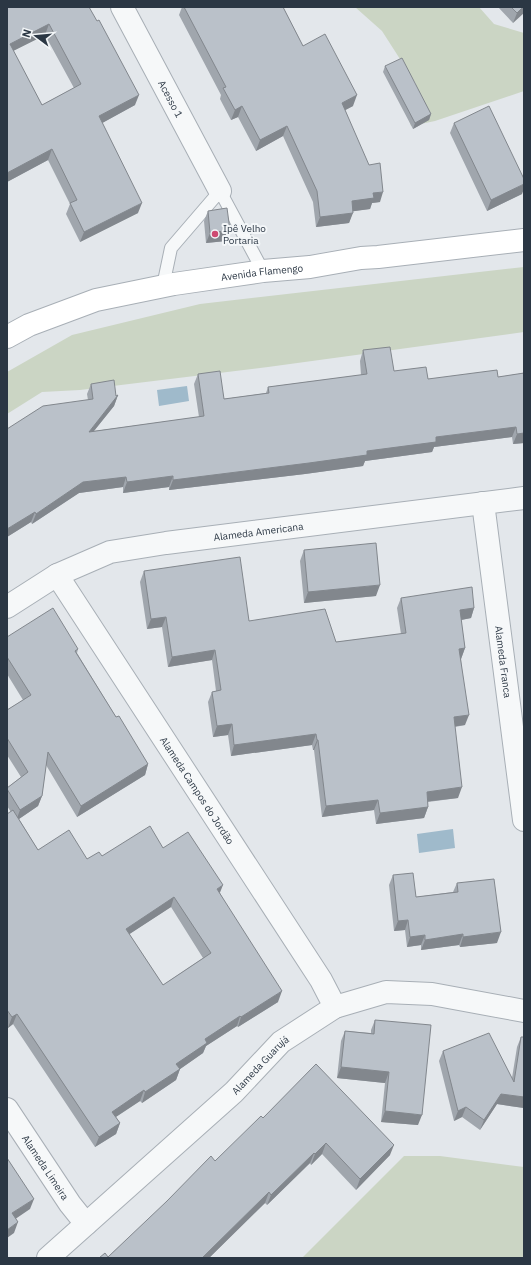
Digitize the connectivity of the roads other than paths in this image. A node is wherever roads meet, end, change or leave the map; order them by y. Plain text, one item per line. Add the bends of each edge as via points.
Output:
1 (122, 7) edge
2 (220, 191) junction
3 (524, 240) edge
4 (262, 271) junction
5 (163, 286) junction
6 (7, 337) edge
7 (524, 498) edge
8 (483, 504) junction
9 (57, 575) junction
10 (7, 607) edge
11 (524, 820) edge
12 (335, 1006) junction
13 (524, 1011) edge
14 (7, 1109) edge
15 (86, 1224) junction
16 (48, 1258) edge

1 - 2 street, Acesso 1
2 - 4 lane
2 - 5 lane via 171,248
3 - 4 street, Avenida Flamengo
4 - 5 street, Avenida Flamengo
5 - 6 street, Avenida Flamengo via 96,300 29,325
7 - 8 street, Alameda Americana
8 - 9 street, Alameda Americana via 166,542 110,552
8 - 11 street, Alameda Franca
9 - 10 street, Alameda Americana
9 - 12 street, Alameda Campos do Jordão via 321,980
12 - 13 street, Alameda Guarujá via 386,992 432,994
12 - 15 street, Alameda Guarujá via 281,1042 234,1092
14 - 15 street, Alameda Limeira
15 - 16 street, Alameda Guarujá

